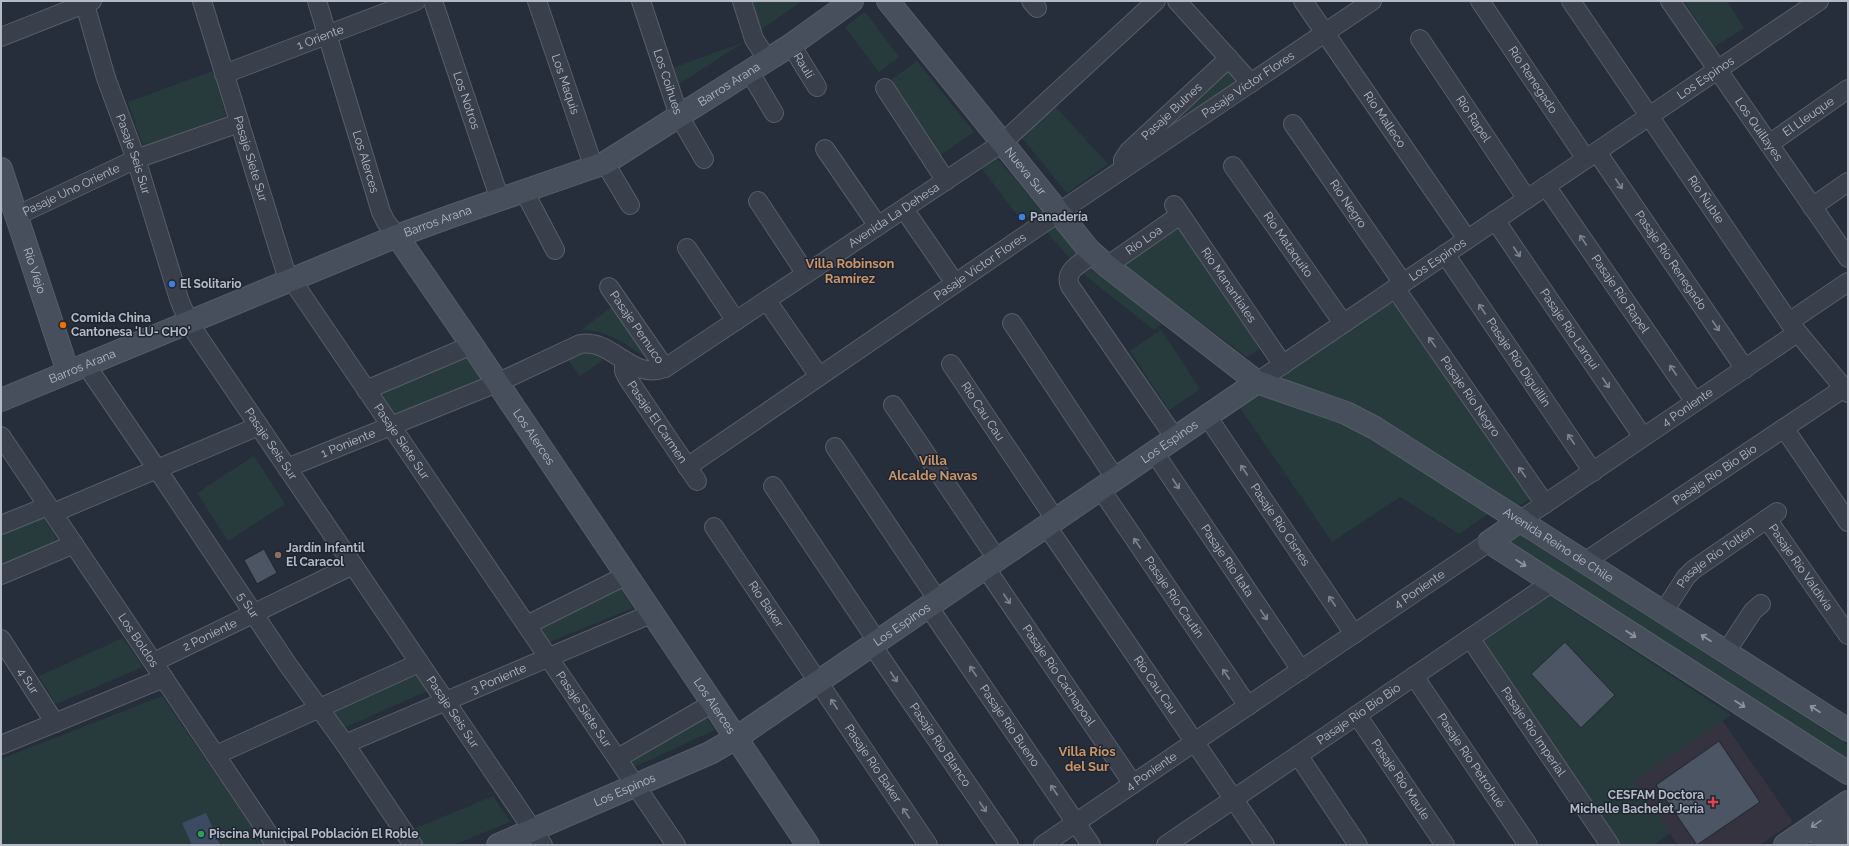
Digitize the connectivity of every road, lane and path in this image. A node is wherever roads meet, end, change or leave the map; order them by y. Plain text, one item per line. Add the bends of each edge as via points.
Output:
1 (202, 1) edge
2 (317, 1) edge
3 (416, 1) edge
4 (432, 1) edge
5 (537, 1) edge
6 (641, 1) edge
7 (742, 1) edge
8 (852, 1) edge
9 (888, 1) edge
10 (1156, 1) edge
11 (1177, 1) edge
12 (1303, 1) edge
13 (1372, 1) edge
14 (1480, 1) edge
15 (1571, 1) edge
16 (1670, 1) edge
17 (1819, 1) edge
18 (87, 2) edge
19 (1326, 33) junction
20 (327, 34) junction
21 (1, 37) edge
22 (1420, 39) dead end
23 (791, 45) junction
24 (1229, 58) junction
25 (767, 59) junction
26 (1718, 70) junction
27 (749, 71) junction
28 (224, 74) junction
29 (1251, 83) junction
30 (817, 86) dead end
31 (885, 88) dead end
32 (1848, 89) edge
33 (774, 113) dead end
34 (679, 116) junction
35 (1649, 117) junction
36 (240, 123) junction
37 (1293, 124) dead end
38 (1002, 143) junction
39 (1769, 144) junction
40 (825, 149) dead end
41 (1592, 155) junction
42 (704, 158) dead end
43 (136, 160) junction
44 (600, 165) junction
45 (1234, 166) dead end
46 (1124, 168) junction
47 (1, 169) edge
48 (946, 181) junction
49 (1848, 182) edge
50 (1546, 186) junction
51 (524, 191) junction
52 (1527, 199) junction
53 (500, 200) junction
54 (758, 201) dead end
55 (630, 205) dead end
56 (1812, 207) junction
57 (904, 209) junction
58 (1177, 210) joint
59 (1058, 213) junction
60 (16, 216) junction
61 (1495, 220) junction
62 (878, 226) junction
63 (397, 236) junction
64 (1467, 239) junction
65 (687, 248) dead end
66 (555, 250) dead end
67 (1445, 254) junction
68 (1848, 258) edge
69 (1100, 260) junction
70 (806, 274) junction
71 (291, 280) junction
72 (1848, 282) edge
73 (955, 283) junction
74 (1399, 286) junction
75 (609, 287) dead end
76 (767, 301) junction
77 (736, 322) junction
78 (188, 323) junction
79 (1012, 323) dead end
80 (1343, 323) junction
81 (1793, 328) junction
82 (472, 345) junction
83 (624, 360) junction
84 (951, 364) dead end
85 (1283, 364) junction
86 (665, 368) junction
87 (77, 369) junction
88 (1744, 369) junction
89 (820, 376) junction
90 (497, 382) junction
91 (1257, 382) junction
92 (366, 390) junction
93 (1846, 390) edge
94 (1, 400) edge
95 (1695, 402) junction
96 (893, 405) dead end
97 (1207, 416) junction
98 (259, 426) junction
99 (391, 426) junction
100 (1784, 428) junction
101 (1, 436) edge
102 (1643, 437) junction
103 (1175, 438) junction
104 (835, 447) dead end
105 (1154, 452) junction
106 (287, 468) junction
107 (157, 469) junction
108 (1593, 472) junction
109 (692, 474) joint
110 (1108, 484) junction
111 (773, 486) dead end
112 (1545, 504) junction
113 (51, 509) junction
114 (1772, 516) joint
115 (1521, 520) junction
116 (1051, 522) junction
117 (1848, 522) edge
118 (1, 525) edge
119 (714, 527) dead end
120 (1489, 542) junction
121 (74, 544) junction
122 (1586, 561) junction
123 (991, 563) junction
124 (353, 565) junction
125 (1, 575) edge
126 (627, 575) junction
127 (1551, 583) junction
128 (933, 602) junction
129 (1761, 604) dead end
130 (1664, 611) junction
131 (254, 613) junction
132 (653, 613) junction
133 (527, 625) junction
134 (1354, 634) junction
135 (1848, 635) edge
136 (1470, 638) junction
137 (1, 639) edge
138 (874, 643) junction
139 (1726, 652) junction
140 (549, 657) junction
141 (154, 662) junction
142 (419, 663) junction
143 (1301, 670) junction
144 (1414, 676) junction
145 (164, 678) junction
146 (818, 681) junction
147 (446, 702) junction
148 (713, 703) junction
149 (1248, 706) junction
150 (320, 707) junction
151 (1357, 715) junction
152 (55, 722) junction
153 (1844, 722) edge
154 (736, 738) junction
155 (1194, 742) junction
156 (345, 744) junction
157 (1, 745) edge
158 (216, 755) junction
159 (1298, 755) junction
160 (618, 758) junction
161 (1848, 773) edge
162 (1133, 784) junction
163 (636, 785) junction
164 (1234, 799) junction
165 (1848, 802) edge
166 (1076, 822) junction
167 (1848, 828) edge
168 (538, 837) edge
169 (406, 843) edge
170 (1174, 843) edge
171 (276, 845) edge
172 (498, 845) edge
173 (676, 845) edge
174 (808, 845) edge
175 (928, 845) edge
176 (1009, 845) edge
177 (1043, 845) edge
178 (1091, 845) edge
179 (1265, 845) edge
180 (1358, 845) edge
181 (1445, 845) edge
182 (1528, 845) edge
183 (1610, 845) edge
184 (1785, 845) edge
185 (1822, 845) edge

1 - 28 street, Pasaje Siete Sur
2 - 20 street, Los Alerces
3 - 20 street, 1 Oriente
4 - 53 street, Los Notros
5 - 44 street, Los Maquis
6 - 34 street, Los Coihues
7 - 25 street via 754,39
8 - 23 street, Barros Arana
9 - 38 street, Nueva Sur
10 - 38 street, Avenida La Dehesa
11 - 24 street
12 - 19 street, Río Malleco
13 - 19 street, Pasaje Víctor Flores
14 - 41 street, Río Renegado
15 - 35 street, Río Ñuble
16 - 26 street, Los Quillayes
17 - 26 street, Los Espinos
18 - 21 street
18 - 43 street, Pasaje Seis Sur via 106,78
19 - 29 street, Pasaje Víctor Flores
19 - 64 street, Río Malleco
20 - 28 street, 1 Oriente
20 - 63 street, Los Alerces via 381,212
22 - 52 street, Río Rapel
23 - 25 street, Barros Arana
23 - 30 street, Raulí
24 - 29 street
24 - 46 street, Pasaje Bulnes via 1128,151 1123,160
25 - 27 street, Barros Arana
26 - 35 street, Los Espinos
26 - 39 street, Los Quillayes
27 - 33 street
27 - 34 street, Barros Arana
28 - 36 street, Pasaje Siete Sur
29 - 46 street, Pasaje Víctor Flores
31 - 48 street
32 - 39 street, El Lleuque
34 - 42 street, Los Coihues
34 - 44 street, Barros Arana
35 - 41 street, Los Espinos
35 - 81 street, Río Ñuble
36 - 43 street, Pasaje Uno Oriente
36 - 71 street, Pasaje Siete Sur via 281,260
37 - 74 street, Río Negro
38 - 48 street, Avenida La Dehesa
38 - 59 street, Nueva Sur
39 - 56 street, Los Quillayes
40 - 62 street
41 - 50 street, Los Espinos
41 -> 88 street, Pasaje Río Renegado
43 - 60 street, Pasaje Uno Oriente
43 - 78 street, Pasaje Seis Sur
44 - 51 street, Barros Arana
44 - 55 street, Los Maquis
45 - 80 street, Río Mataquito
46 - 59 street, Pasaje Víctor Flores
47 - 60 street, Río Viejo
48 - 57 street, Avenida La Dehesa
49 - 56 street
50 - 52 street, Los Espinos
95 -> 50 street, Pasaje Río Rapel
51 - 53 street, Barros Arana
51 - 66 street
52 - 61 street, Los Espinos
53 - 63 street, Barros Arana
54 - 70 street
56 - 68 street, Los Quillayes
57 - 62 street, Avenida La Dehesa
57 - 73 street
58 - 69 street, Río Loa
58 - 85 street, Río Manantiales
59 - 69 street, Nueva Sur
59 - 73 street, Pasaje Víctor Flores
60 - 87 street, Río Viejo
61 - 64 street, Los Espinos
61 -> 102 street, Pasaje Río Larqui
62 - 70 street, Avenida La Dehesa
63 - 71 street, Barros Arana
63 - 82 street, Los Alerces
64 - 67 street, Los Espinos
65 - 77 street
67 - 74 street, Los Espinos
108 -> 67 street, Pasaje Río Diguillín
69 - 91 street, Nueva Sur
69 - 103 street via 1071,271 1068,277 1070,286
70 - 76 street, Avenida La Dehesa
71 - 78 street, Barros Arana
71 - 92 street, Pasaje Siete Sur
72 - 81 street, 4 Poniente
73 - 89 street, Pasaje Víctor Flores
74 - 80 street, Los Espinos
112 -> 74 street, Pasaje Río Negro
75 - 86 street, Pasaje Pemuco
76 - 77 street, Avenida La Dehesa
76 - 89 street
77 - 86 street, Avenida La Dehesa
78 - 87 street, Barros Arana
78 - 98 street, Pasaje Seis Sur
79 - 110 street, Pasaje Río Cautín
80 - 85 street, Los Espinos
81 - 88 street, 4 Poniente
81 - 93 street, Río Ñuble
82 - 90 street, Los Alerces
82 - 92 street
83 - 86 street, Avenida La Dehesa via 645,371
83 - 90 street, Avenida La Dehesa via 601,347 585,343
83 - 109 street, Pasaje El Carmen via 624,371 628,379
84 - 116 street, Río Cau Cau
85 - 91 street, Los Espinos
87 - 94 street, Barros Arana
87 - 107 street, 5 Sur
88 - 95 street, 4 Poniente
89 - 109 street, Pasaje Víctor Flores
90 - 99 street, 1 Poniente
90 - 126 street, Los Alerces
91 - 97 street, Los Espinos
91 - 115 street, Avenida Reino de Chile via 1362,420
92 - 99 street, Pasaje Siete Sur
93 - 100 street, Pasaje Río Bio Bio
95 - 102 street, 4 Poniente
96 - 123 street, Pasaje Río Cachapoal
97 - 103 street, Los Espinos
134 -> 97 street, Pasaje Río Cisnes
98 - 106 street, Pasaje Seis Sur
98 - 107 street
99 - 106 street, 1 Poniente
99 - 133 street, Pasaje Siete Sur
100 - 117 street
100 - 122 street, Pasaje Río Bio Bio
101 - 113 street, Los Boldos
102 - 108 street, 4 Poniente
103 - 105 street, Los Espinos
104 - 128 street, Pasaje Río Bueno
105 - 110 street, Los Espinos
105 -> 143 street, Pasaje Río Itata
106 - 124 street, Pasaje Seis Sur
107 - 113 street
107 - 131 street, 5 Sur
108 - 112 street, 4 Poniente
110 - 116 street, Los Espinos
149 -> 110 street, Pasaje Río Cautín
111 - 138 street, Pasaje Río Blanco
112 - 115 street, 4 Poniente
113 - 118 street
113 - 121 street, Los Boldos
114 - 130 street, Pasaje Río Toltén via 1686,577
114 - 135 street, Pasaje Río Valdivia
115 - 120 street, 4 Poniente
115 - 122 street, Avenida Reino de Chile
116 - 123 street, Los Espinos
116 - 155 street, Río Cau Cau
119 - 146 street, Río Baker
120 -> 127 street
120 - 134 street, 4 Poniente
121 - 125 street
121 - 141 street, Los Boldos
122 - 130 street, Avenida Reino de Chile
123 - 128 street, Los Espinos
123 -> 162 street, Pasaje Río Cachapoal
124 - 131 street, 2 Poniente
124 - 142 street, Pasaje Seis Sur
126 - 132 street, Los Alerces
126 - 133 street
127 - 136 street, Pasaje Río Bio Bio
127 -> 161 street
128 - 138 street, Los Espinos
166 -> 128 street, Pasaje Río Bueno
129 - 139 street
139 -> 130 street, Avenida Reino de Chile
131 - 141 street, 2 Poniente
131 - 150 street, 5 Sur
132 - 140 street, 3 Poniente
132 - 148 street, Los Alerces
133 - 140 street, Pasaje Siete Sur
134 - 143 street, 4 Poniente
136 - 144 street, Pasaje Río Bio Bio
136 - 183 street, Pasaje Río Imperial
137 - 152 street, 4 Sur
138 - 146 street, Los Espinos
138 -> 176 street, Pasaje Río Blanco
153 -> 139 street, Avenida Reino de Chile
140 - 147 street, 3 Poniente
140 - 160 street, Pasaje Siete Sur
141 - 145 street, Los Boldos
142 - 147 street, Pasaje Seis Sur
142 - 150 street
143 - 149 street, 4 Poniente
144 - 151 street, Pasaje Río Bio Bio
144 - 182 street, Pasaje Río Petrohué
145 - 152 street
145 - 158 street, Los Boldos
146 - 154 street, Los Espinos
175 -> 146 street, Pasaje Río Baker
147 - 156 street, 3 Poniente
147 - 168 street, Pasaje Seis Sur
148 - 154 street, Los Alerces
148 - 160 street
149 - 155 street, 4 Poniente
150 - 156 street, 5 Sur
150 - 158 street
151 - 159 street, Pasaje Río Bio Bio
151 - 181 street, Pasaje Río Maule
152 - 157 street
154 - 163 street, Los Espinos via 710,753
154 - 174 street, Los Alerces
155 - 162 street, 4 Poniente
155 - 164 street, Río Cau Cau
156 - 169 street, 5 Sur
158 - 171 street, Los Boldos
159 - 164 street, Pasaje Río Bio Bio
159 - 180 street
160 - 163 street, Pasaje Siete Sur
162 - 166 street, 4 Poniente
163 - 168 street, Los Espinos
163 - 173 street, Pasaje Siete Sur
164 - 170 street, Pasaje Río Bio Bio
164 - 179 street, Río Cau Cau
165 -> 184 street
166 - 177 street, 4 Poniente
166 - 178 street, Pasaje Río Bueno
167 - 185 street
168 - 172 street, Los Espinos

